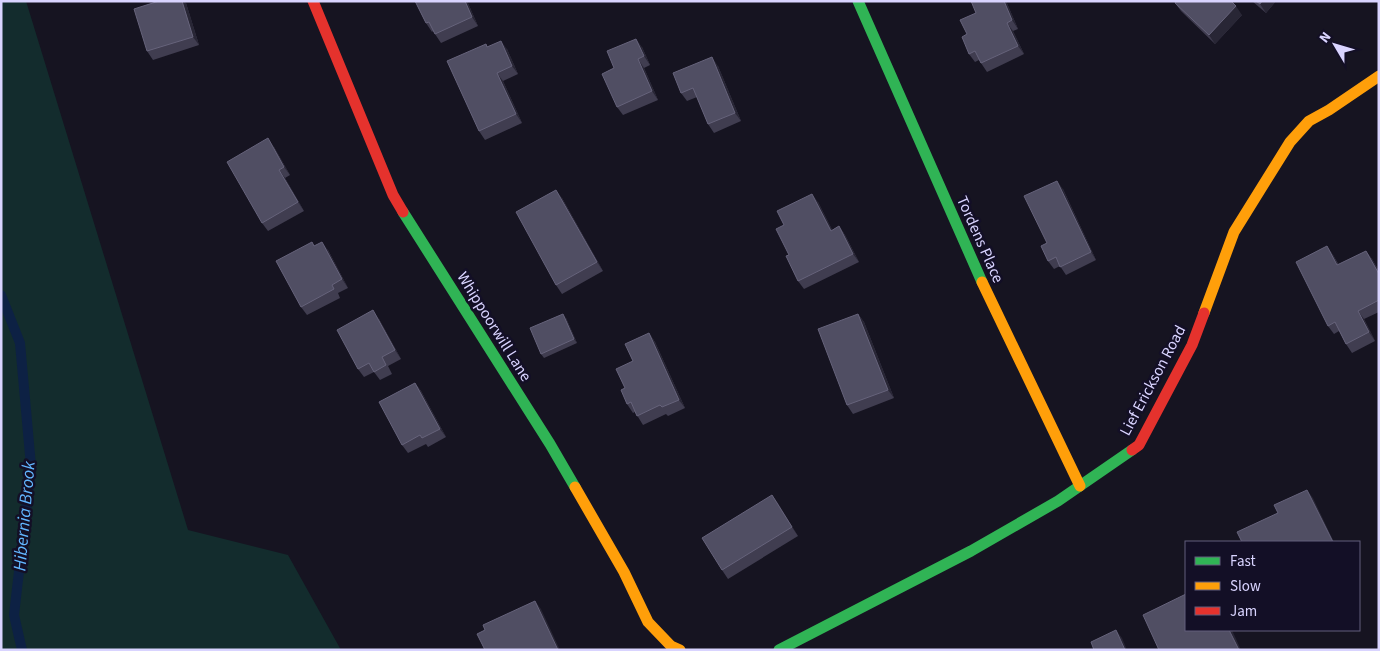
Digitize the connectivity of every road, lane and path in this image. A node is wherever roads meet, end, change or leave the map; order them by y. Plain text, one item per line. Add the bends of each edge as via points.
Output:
1 (313, 1) edge
2 (858, 1) edge
3 (1379, 76) edge
4 (1080, 486) junction
5 (680, 650) edge
6 (779, 650) edge

1 - 5 street, Whippoorwill Lane via 393,195 550,444 624,572 648,622 671,646
2 - 4 street, Tordens Place via 986,292
3 - 4 street, Lief Erickson Road via 1310,121 1290,142 1234,232 1192,345 1139,445
4 - 6 street, Lief Erickson Road via 971,551

